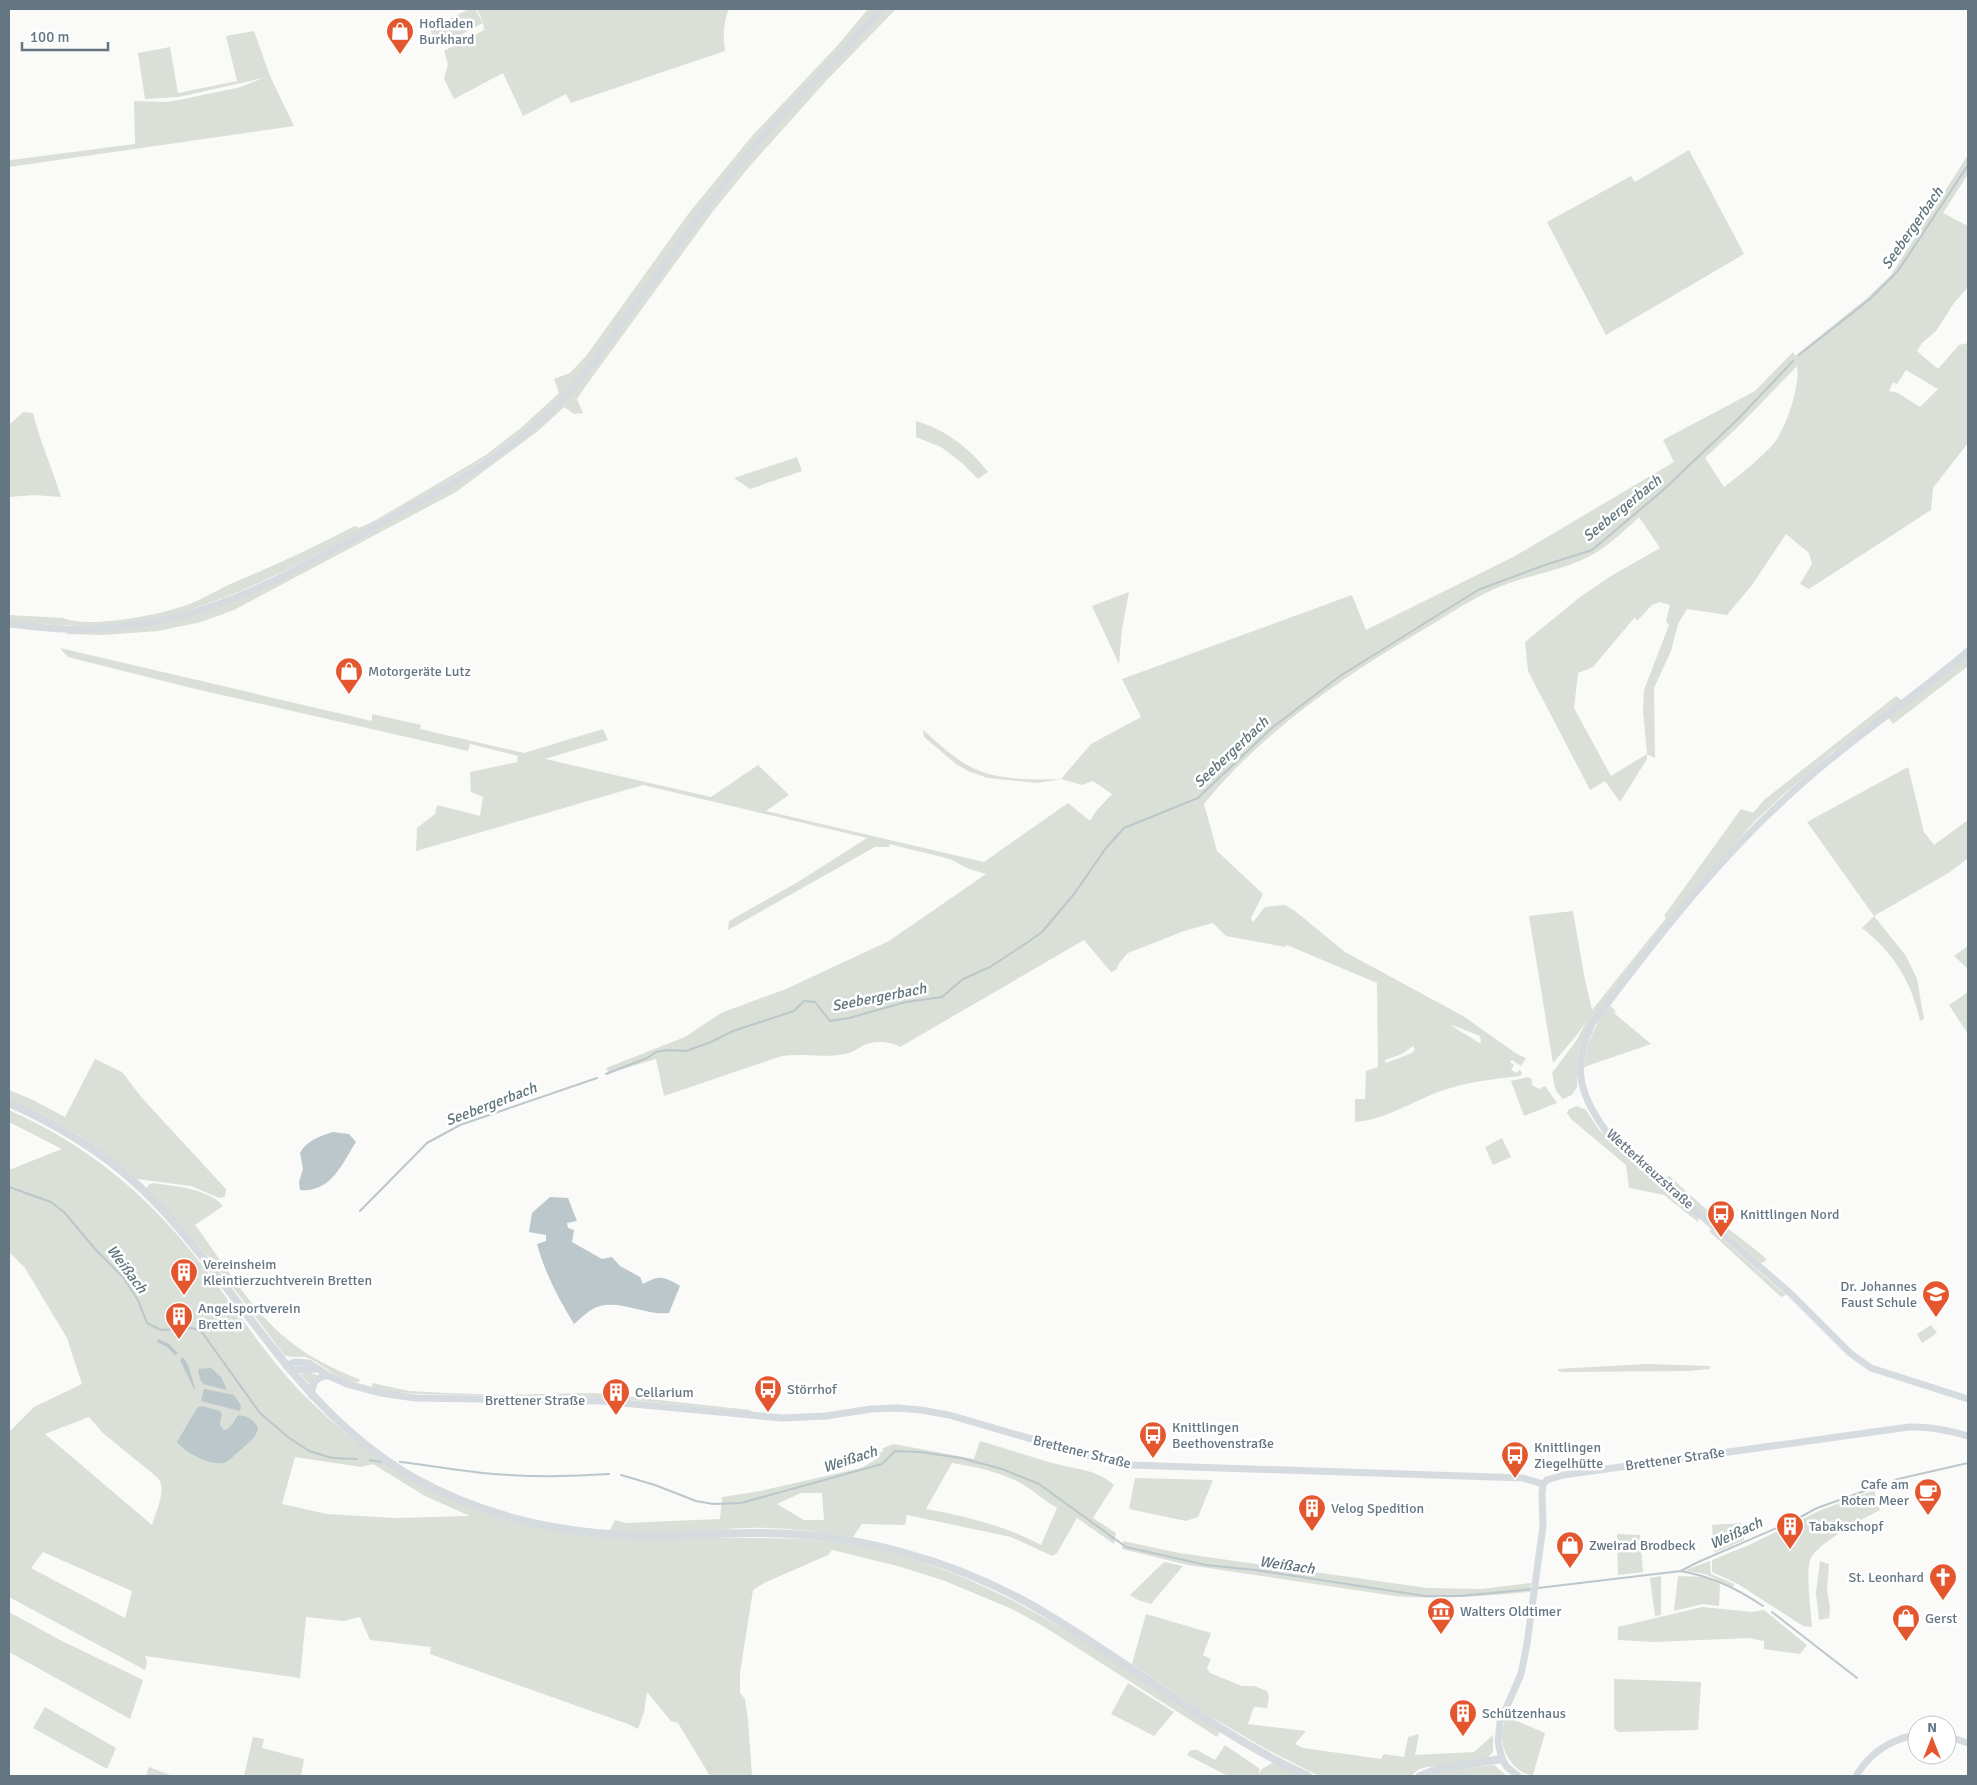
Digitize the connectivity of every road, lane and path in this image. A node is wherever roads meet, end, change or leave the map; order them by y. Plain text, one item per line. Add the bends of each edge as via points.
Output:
1 (881, 9) edge
2 (9, 624) edge
3 (1968, 650) edge
4 (9, 1104) edge
5 (288, 1368) junction
6 (329, 1376) junction
7 (312, 1396) junction
8 (1968, 1399) edge
9 (1968, 1436) edge
10 (1543, 1484) junction
11 (1907, 1738) edge
12 (1502, 1759) junction
13 (1308, 1776) edge
14 (1420, 1776) edge
15 (1518, 1776) edge
16 (1856, 1776) edge

1 - 2 main road via 760,140 561,401 510,445 403,512 257,589 218,604 129,626 93,629
3 - 8 main road, Wetterkreuzstraße via 1836,754 1761,822 1692,896 1592,1024 1581,1056 1584,1096 1609,1135 1762,1268 1850,1353 1887,1373
4 - 5 main road via 93,1149 139,1187 220,1279
5 - 6 main road, Brettener Straße via 318,1370
5 - 7 main road
6 - 7 main road via 315,1381
6 - 10 main road, Brettener Straße via 364,1389 416,1398 601,1401 782,1418 880,1409 921,1410 1131,1465 1523,1478
7 - 13 main road via 360,1440 391,1463 443,1492 500,1515 587,1532 627,1535 809,1535 863,1543 944,1565 1032,1606 1262,1753
9 - 10 main road, Brettener Straße via 1924,1426 1909,1427 1563,1475
10 - 12 main road via 1543,1526 1521,1674 1498,1732
11 - 16 main road via 1884,1746 1870,1756
12 - 14 main road via 1438,1769
12 - 15 main road

